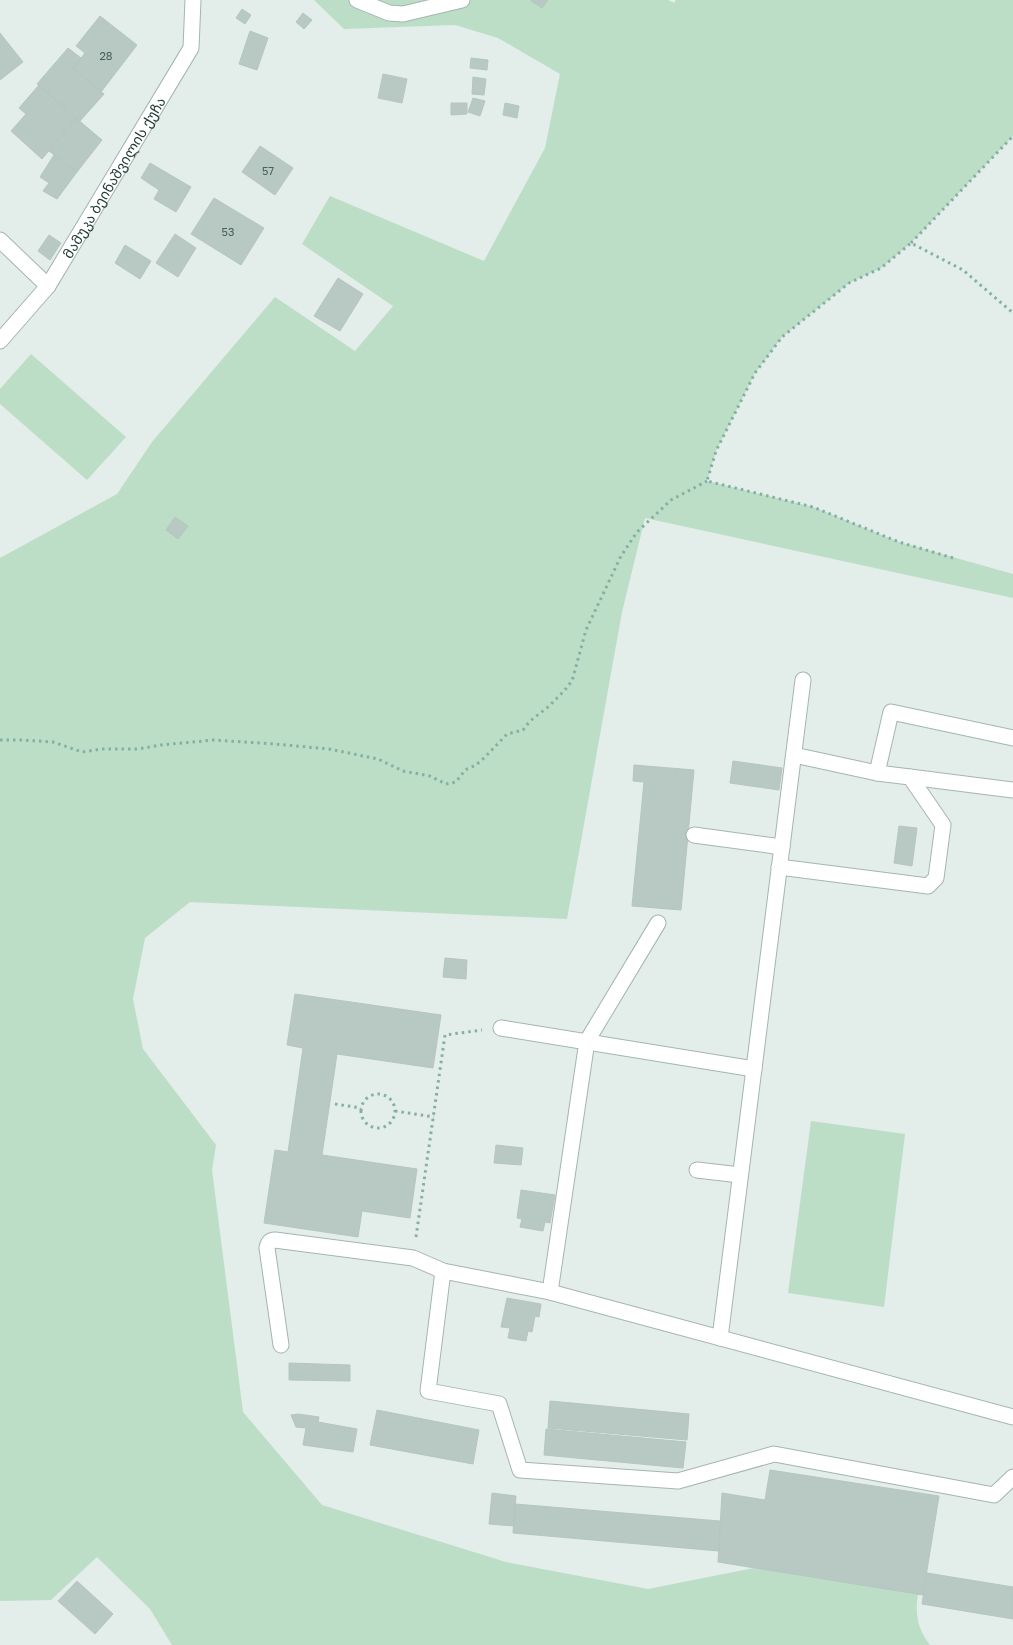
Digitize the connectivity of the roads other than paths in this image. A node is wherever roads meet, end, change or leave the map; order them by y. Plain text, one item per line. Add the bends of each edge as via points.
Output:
1 (356, 0) edge
2 (462, 0) edge
3 (194, 1) edge
4 (0, 240) edge
5 (48, 286) junction
6 (0, 341) edge
7 (803, 680) dead end
8 (1013, 738) edge
9 (794, 755) junction
10 (877, 773) junction
11 (910, 777) junction
12 (1013, 790) edge
13 (694, 835) dead end
14 (782, 847) junction
15 (779, 867) junction
16 (658, 923) dead end
17 (501, 1028) road end
18 (587, 1041) junction
19 (754, 1069) junction
20 (697, 1170) dead end
21 (740, 1175) junction
22 (443, 1271) junction
23 (550, 1292) junction
24 (720, 1338) junction
25 (281, 1345) dead end
26 (1013, 1417) edge
27 (1013, 1477) edge

1 - 2 street via 389,13 403,14
3 - 5 street, მამუკა ბეინაშვილის ქუჩა via 190,48
4 - 5 street
5 - 6 street, მამუკა ბეინაშვილის ქუჩა
7 - 9 street
8 - 10 street via 891,712
9 - 10 street
9 - 14 street
10 - 11 street
11 - 12 street
11 - 15 street via 943,824 936,878 928,886
13 - 14 street
14 - 15 street
15 - 19 street
16 - 18 street
17 - 18 street
18 - 19 street
18 - 23 street
19 - 21 street
20 - 21 street
21 - 24 street
22 - 23 street
22 - 25 street via 414,1258 271,1240 267,1248
22 - 27 street via 428,1391 499,1404 520,1470 678,1481 774,1454 994,1495
23 - 24 street
24 - 26 street

